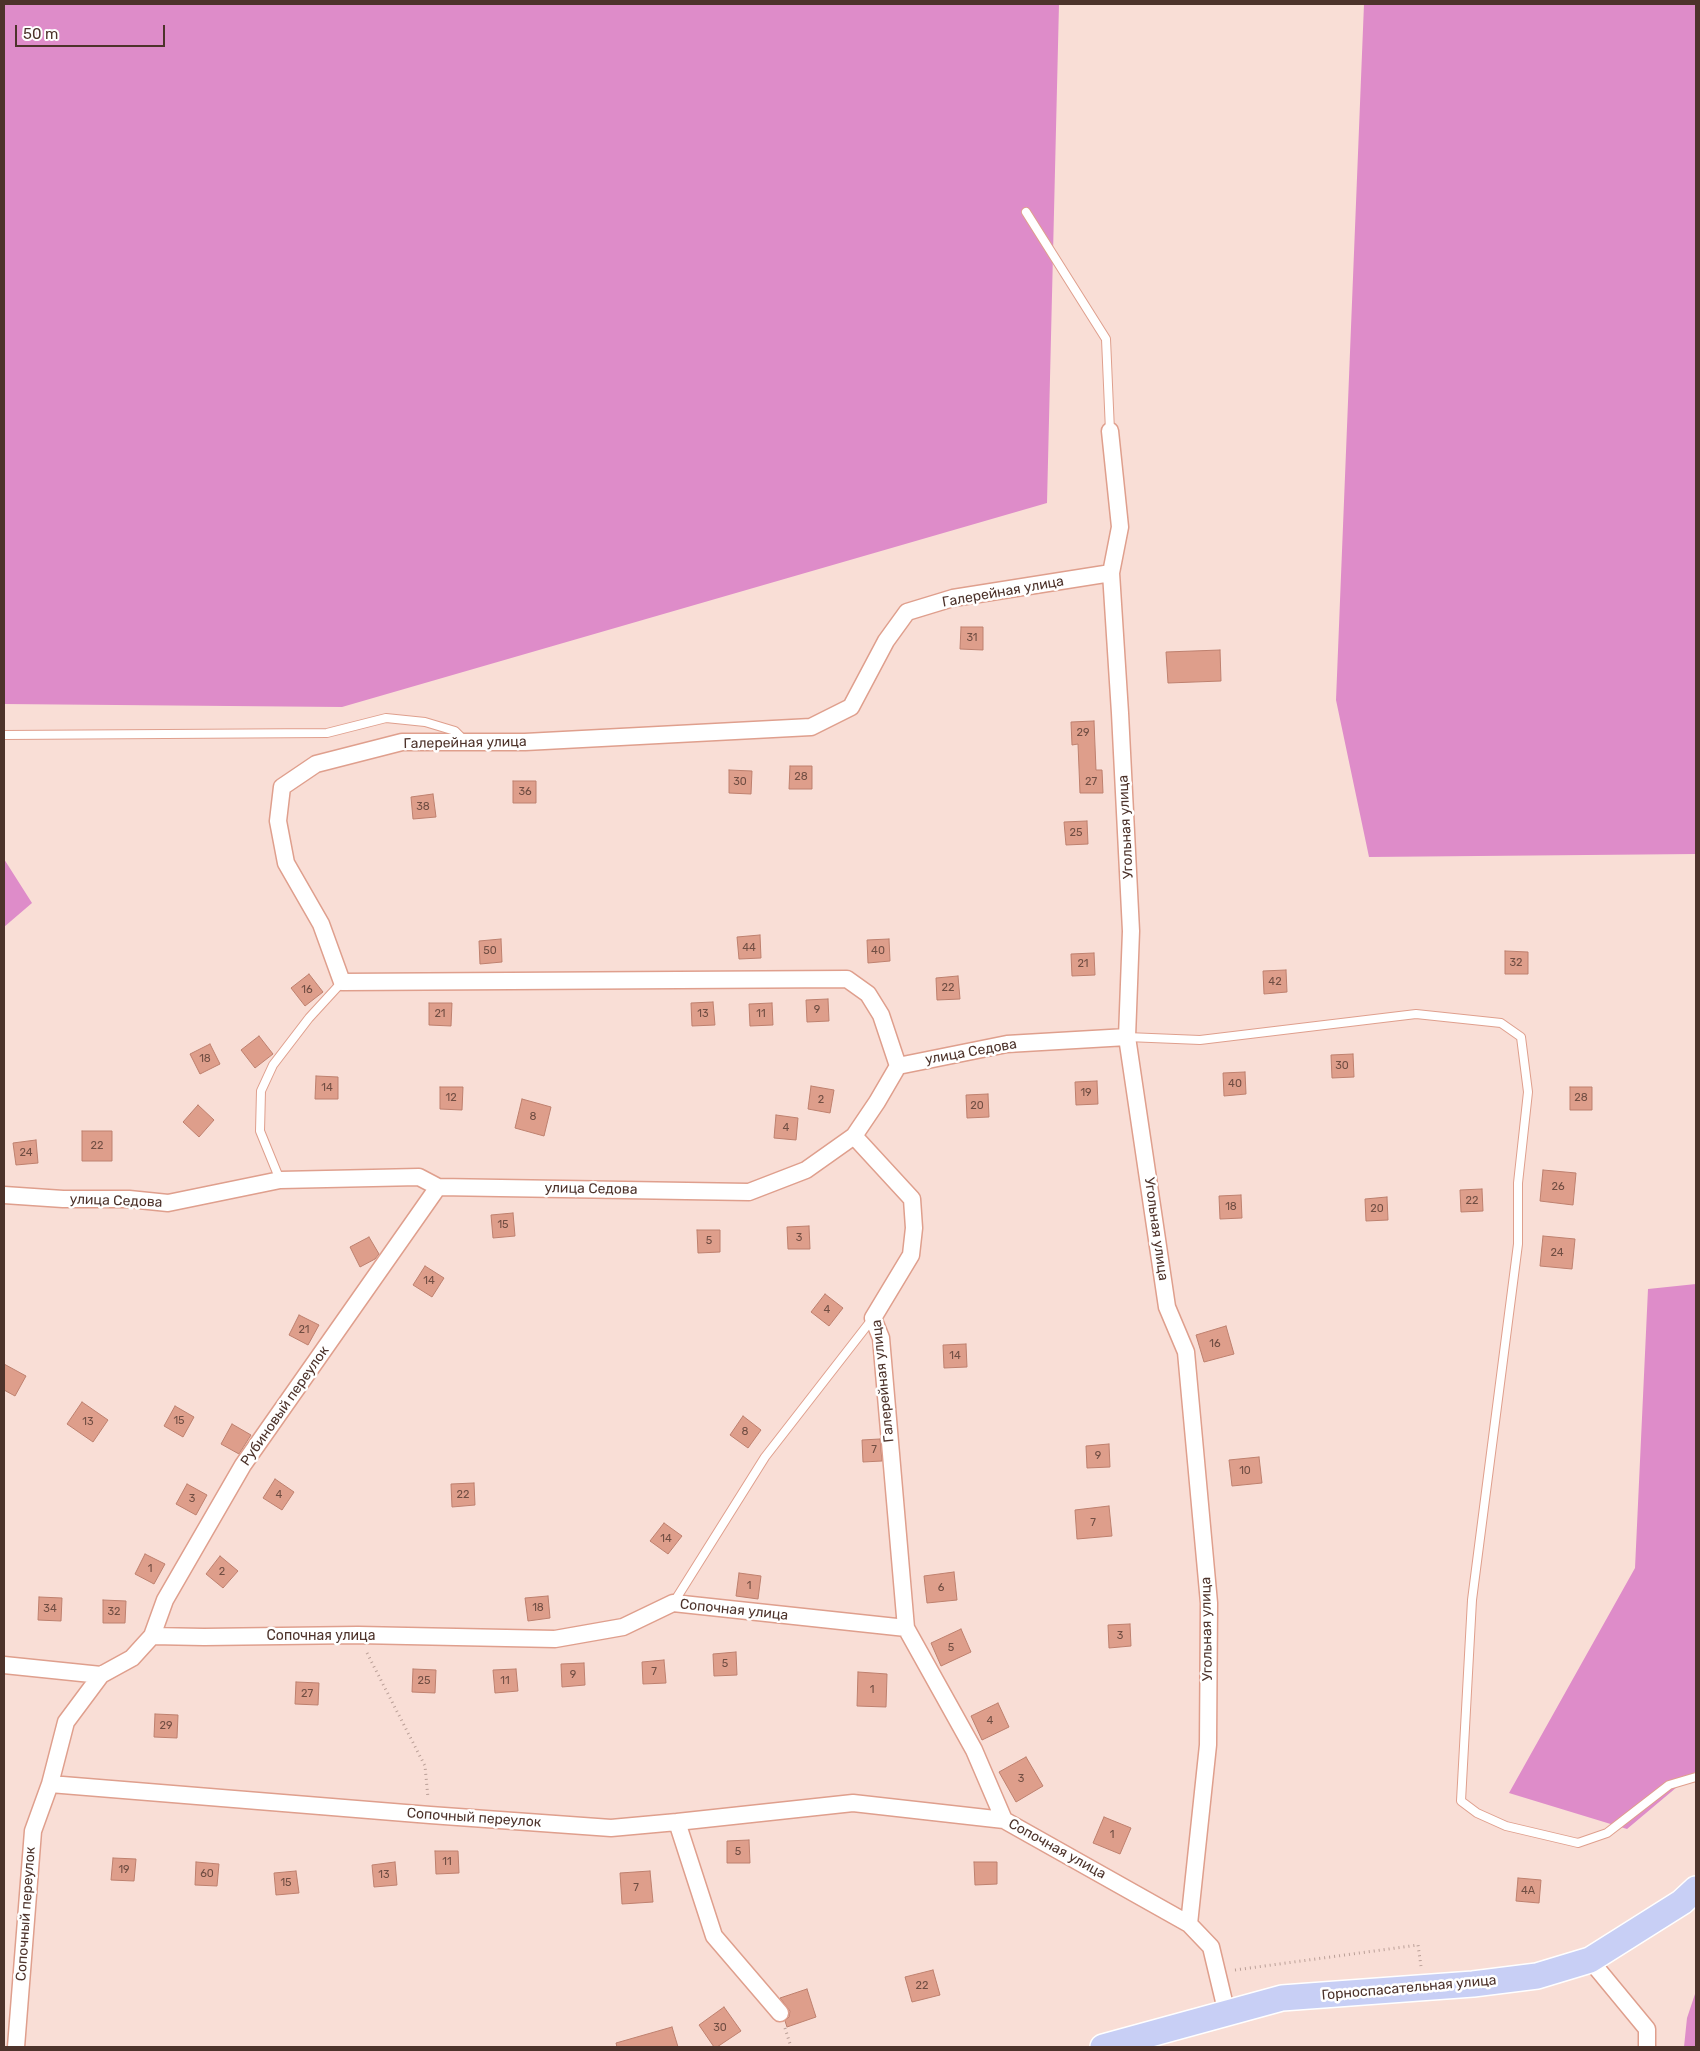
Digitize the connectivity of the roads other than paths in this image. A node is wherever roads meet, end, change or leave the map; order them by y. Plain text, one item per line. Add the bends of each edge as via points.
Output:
1 (1026, 212) dead end
2 (1110, 431) joint
3 (1111, 573) junction
4 (4, 735) edge
5 (460, 742) junction
6 (342, 982) junction
7 (1127, 1037) junction
8 (898, 1066) junction
9 (854, 1136) junction
10 (280, 1180) junction
11 (438, 1187) junction
12 (4, 1196) edge
13 (873, 1318) junction
14 (673, 1603) junction
15 (906, 1628) junction
16 (152, 1636) junction
17 (4, 1666) edge
18 (101, 1675) junction
19 (1696, 1777) edge
20 (50, 1784) junction
21 (1004, 1820) junction
22 (677, 1822) junction
23 (1696, 1888) edge
24 (1189, 1924) junction
25 (1590, 1960) junction
26 (780, 2013) dead end
27 (1227, 2014) junction
28 (16, 2047) edge
29 (1103, 2047) edge
30 (1647, 2047) edge

1 - 2 lane via 1106,339
2 - 3 street, Угольная улица via 1120,527
3 - 5 street, Галерейная улица via 953,598 907,612 886,640 851,707 811,727 525,742
3 - 7 street, Угольная улица via 1131,931
4 - 5 lane via 327,733 386,718 425,722 455,731 461,737
5 - 6 street, Галерейная улица via 402,742 316,764 282,787 278,821 286,863 321,924
6 - 8 street via 847,979 868,994 881,1015
6 - 10 lane via 273,1065 261,1090 260,1131
7 - 8 street, улица Седова via 1006,1044
7 - 19 lane via 1200,1040 1416,1014 1501,1024 1521,1037 1528,1092 1518,1183 1518,1244 1472,1600 1461,1801 1477,1813 1506,1826 1578,1843 1607,1833 1669,1785
7 - 24 street, Угольная улица via 1167,1307 1186,1352 1209,1603 1208,1745
8 - 9 street, улица Седова
9 - 11 street, улица Седова via 806,1170 749,1192
9 - 13 street, Галерейная улица via 912,1200 914,1228 911,1255
10 - 11 street, улица Седова via 419,1177
10 - 12 street, улица Седова via 168,1203
11 - 16 street, Рубиновый переулок via 243,1465 165,1600
13 - 14 lane via 765,1456
13 - 15 street, Галерейная улица via 881,1338
14 - 15 street, Сопочная улица
14 - 16 street, Сопочная улица via 623,1627 555,1639 358,1635
15 - 21 street, Сопочная улица via 974,1750
16 - 18 street via 132,1658
17 - 18 street
18 - 20 street, Сопочный переулок via 66,1722
20 - 22 street, Сопочный переулок via 611,1828
20 - 28 street, Сопочный переулок via 33,1831
21 - 22 street, Сопочный переулок via 853,1803
21 - 24 street, Сопочная улица
22 - 26 street via 714,1936
23 - 25 main road, Горноспасательная улица via 1682,1902
24 - 27 street via 1211,1947
25 - 27 main road, Горноспасательная улица via 1537,1976 1282,1998
25 - 30 street via 1647,2029
27 - 29 main road, Горноспасательная улица

